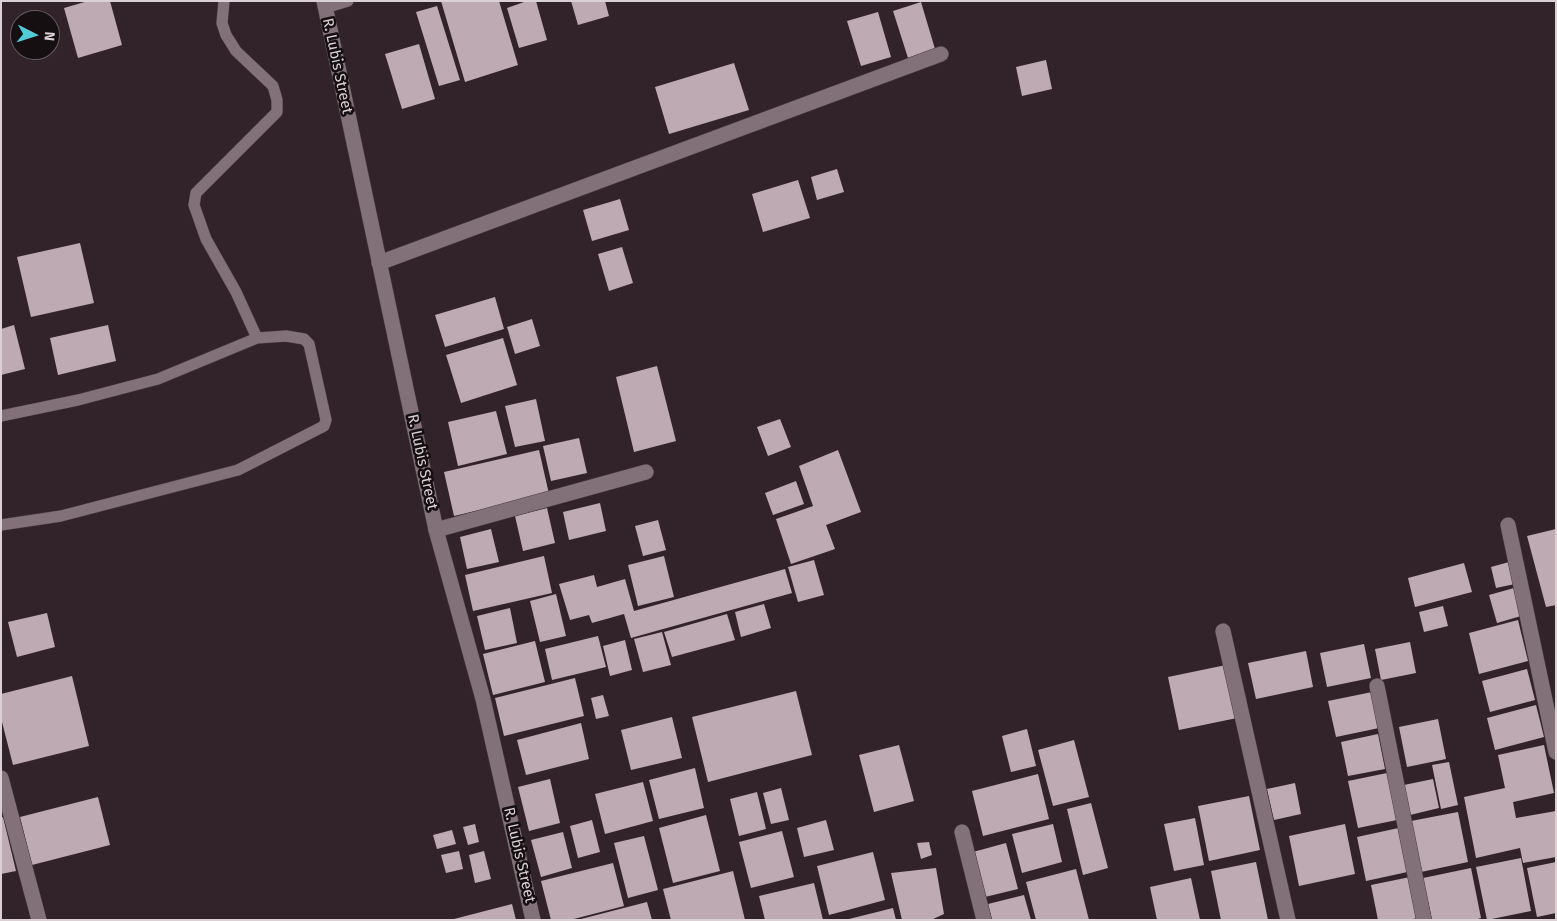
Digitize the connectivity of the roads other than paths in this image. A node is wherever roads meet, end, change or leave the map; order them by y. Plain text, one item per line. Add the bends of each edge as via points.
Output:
1 (224, 1) edge
2 (348, 1) edge
3 (324, 5) edge
4 (941, 54) dead end
5 (379, 263) junction
6 (257, 338) junction
7 (1, 416) edge
8 (646, 472) dead end
9 (1, 525) edge
10 (1508, 525) dead end
11 (436, 530) junction
12 (1223, 631) dead end
13 (1377, 686) dead end
14 (1556, 752) edge
15 (1, 778) edge
16 (962, 832) dead end
17 (39, 920) edge
18 (533, 920) edge
19 (984, 920) edge
20 (1288, 920) edge
21 (1424, 920) edge

1 - 6 lane via 222,23 226,34 236,50 273,86 277,112 196,193 194,205 206,239
2 - 3 lane
3 - 5 street, R. Lubis Street
4 - 5 street
5 - 11 street, R. Lubis Street
6 - 7 lane via 158,379
6 - 9 lane via 295,337 309,344 326,416 324,426 238,470 61,516
8 - 11 street
10 - 14 street
11 - 18 street, R. Lubis Street via 483,699
12 - 20 street
13 - 21 street
15 - 17 street
16 - 19 street

